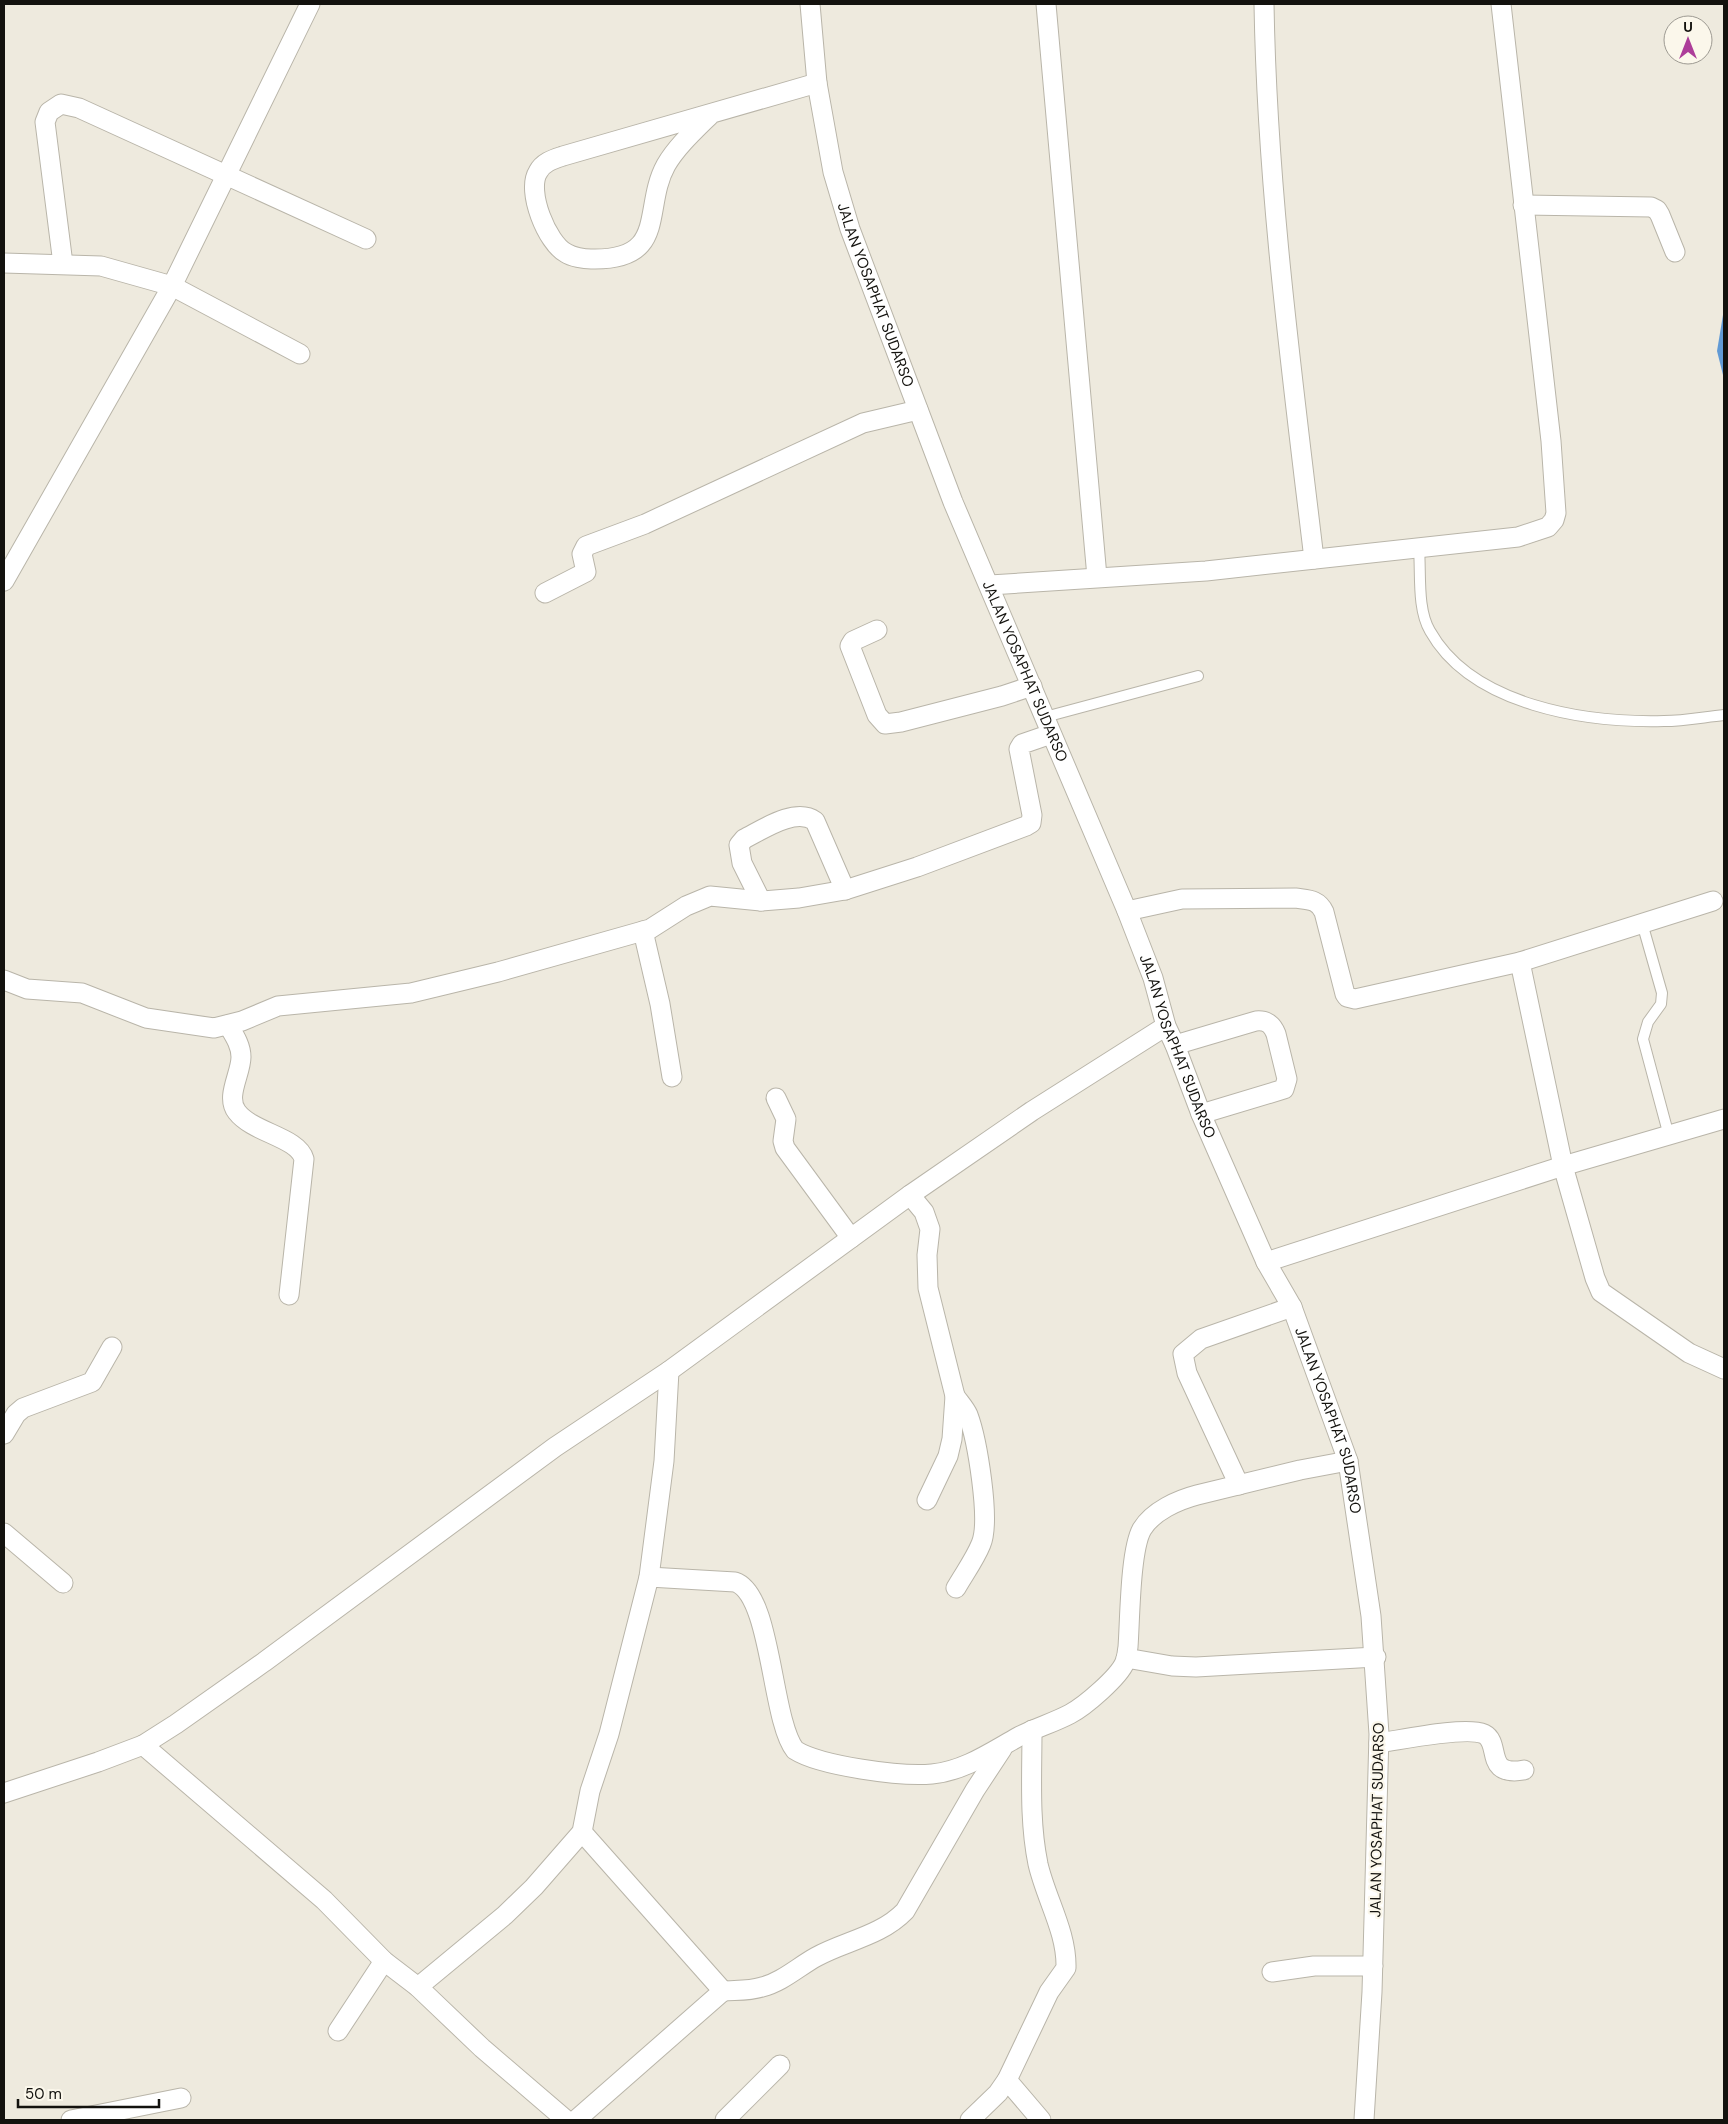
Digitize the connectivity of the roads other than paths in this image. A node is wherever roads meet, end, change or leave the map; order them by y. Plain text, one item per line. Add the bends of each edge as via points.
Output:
1 (310, 4) edge
2 (810, 4) edge
3 (1046, 4) edge
4 (1264, 4) edge
5 (1502, 4) edge
6 (817, 83) junction
7 (711, 114) junction
8 (225, 175) junction
9 (1523, 205) junction
10 (366, 239) dead end
11 (1674, 252) dead end
12 (4, 262) edge
13 (64, 264) junction
14 (172, 286) junction
15 (300, 354) dead end
16 (903, 413) junction
17 (1420, 549) junction
18 (1314, 559) junction
19 (1097, 576) junction
20 (4, 581) edge
21 (990, 585) junction
22 (545, 593) dead end
23 (877, 630) dead end
24 (1198, 676) dead end
25 (1017, 691) junction
26 (1724, 715) edge
27 (1048, 726) junction
28 (845, 890) junction
29 (761, 901) junction
30 (1713, 901) dead end
31 (1127, 911) junction
32 (1642, 923) junction
33 (643, 931) junction
34 (1520, 962) junction
35 (4, 980) edge
36 (228, 1025) junction
37 (1166, 1026) junction
38 (1176, 1045) junction
39 (672, 1077) dead end
40 (776, 1098) dead end
41 (1201, 1114) junction
42 (1724, 1119) edge
43 (1669, 1136) junction
44 (1563, 1166) junction
45 (910, 1196) junction
46 (851, 1238) junction
47 (1266, 1262) junction
48 (288, 1295) dead end
49 (1292, 1307) junction
50 (112, 1347) dead end
51 (1724, 1369) edge
52 (668, 1372) junction
53 (954, 1396) junction
54 (4, 1434) edge
55 (1348, 1461) junction
56 (1239, 1485) junction
57 (927, 1500) dead end
58 (4, 1533) edge
59 (649, 1577) junction
60 (62, 1583) dead end
61 (956, 1588) dead end
62 (1376, 1657) junction
63 (1126, 1658) junction
64 (1032, 1730) junction
65 (1379, 1742) junction
66 (143, 1745) junction
67 (1005, 1745) junction
68 (1524, 1770) dead end
69 (4, 1793) edge
70 (582, 1832) junction
71 (384, 1961) junction
72 (1373, 1966) junction
73 (1272, 1972) dead end
74 (418, 1987) junction
75 (724, 1991) junction
76 (338, 2030) dead end
77 (780, 2065) dead end
78 (1007, 2080) junction
79 (181, 2098) dead end
80 (71, 2120) edge
81 (566, 2120) edge
82 (576, 2120) edge
83 (725, 2120) edge
84 (970, 2120) edge
85 (1041, 2120) edge
86 (1364, 2120) edge

1 - 8 street
2 - 6 street, JALAN YOSAPHAT SUDARSO
3 - 19 street
4 - 18 street via 1265,85 1288,341
5 - 9 street
6 - 7 street
6 - 16 street, JALAN YOSAPHAT SUDARSO via 833,172
7 - 7 street via 546,163 536,176 535,198 546,230 556,246 566,253 591,259 632,251 649,233 655,198 666,164
8 - 10 street
8 - 13 street via 79,108 61,104 52,108 46,122
8 - 14 street
9 - 11 street via 1651,207 1660,215
9 - 17 street via 1550,432 1556,516 1548,527 1518,537
12 - 13 street
13 - 14 street via 101,266
14 - 15 street
14 - 20 street
16 - 21 street, JALAN YOSAPHAT SUDARSO via 953,502
16 - 22 street via 863,422 645,524 586,546 582,554 586,572
17 - 18 street
17 - 26 lane via 1423,608 1429,630 1460,668 1490,688 1531,706 1613,719 1664,721
18 - 19 street via 1206,571
19 - 21 street
21 - 25 street, JALAN YOSAPHAT SUDARSO
23 - 25 street via 853,641 850,646 882,722 897,723
24 - 27 lane
25 - 27 street, JALAN YOSAPHAT SUDARSO
27 - 28 street via 1019,749 1032,815 1030,824 917,867
27 - 31 street, JALAN YOSAPHAT SUDARSO
28 - 29 street
28 - 29 street via 815,821 795,816 744,839 739,845 742,863
29 - 33 street via 710,896
30 - 32 street
31 - 34 street via 1182,899 1312,900 1324,912 1345,994 1352,998
31 - 37 street, JALAN YOSAPHAT SUDARSO via 1153,978
32 - 34 street
32 - 43 lane via 1662,993 1661,1004 1648,1022 1643,1039
33 - 36 street via 411,993 278,1006
33 - 39 street
34 - 44 street
35 - 36 street via 27,989 82,993 146,1018 214,1028
36 - 48 street via 241,1055 233,1096 234,1108 246,1122 298,1148 304,1159
37 - 38 street, JALAN YOSAPHAT SUDARSO
37 - 45 street via 1032,1111
38 - 41 street, JALAN YOSAPHAT SUDARSO
38 - 41 street via 1256,1021 1274,1027 1287,1087 1275,1094
40 - 46 street via 786,1119 785,1148
41 - 47 street, JALAN YOSAPHAT SUDARSO
42 - 43 street
43 - 44 street
44 - 47 street
44 - 51 street via 1601,1292 1689,1353
45 - 46 street
45 - 53 street via 924,1212 930,1229 928,1288
46 - 52 street
47 - 49 street, JALAN YOSAPHAT SUDARSO
49 - 55 street, JALAN YOSAPHAT SUDARSO
49 - 56 street via 1201,1340 1183,1354 1188,1373
50 - 54 street via 92,1382 23,1408
52 - 59 street via 664,1462
52 - 66 street via 555,1447 264,1662
53 - 57 street via 948,1456
53 - 61 street via 966,1411 971,1425 982,1481 985,1524 982,1544
55 - 56 street
55 - 62 street, JALAN YOSAPHAT SUDARSO
56 - 63 street via 1182,1499 1152,1517 1144,1526 1135,1552
58 - 60 street
59 - 67 street via 736,1582 746,1589 768,1648 788,1735 792,1746 800,1753 836,1765 932,1774 952,1770
59 - 70 street
62 - 63 street via 1196,1667
62 - 65 street, JALAN YOSAPHAT SUDARSO
63 - 64 street via 1112,1679 1071,1713
64 - 67 street
64 - 78 street via 1034,1844 1063,1941 1066,1968 1049,1992
65 - 68 street via 1450,1733 1480,1734 1487,1736 1502,1768 1511,1772
65 - 72 street, JALAN YOSAPHAT SUDARSO
66 - 69 street
66 - 71 street via 324,1900
67 - 75 street via 898,1918 817,1957 772,1984
70 - 74 street via 505,1915
70 - 75 street
71 - 74 street
71 - 76 street
72 - 73 street via 1314,1966
72 - 86 street, JALAN YOSAPHAT SUDARSO
74 - 81 street via 482,2048
75 - 82 street
77 - 83 street
78 - 84 street
78 - 85 street
79 - 80 street

